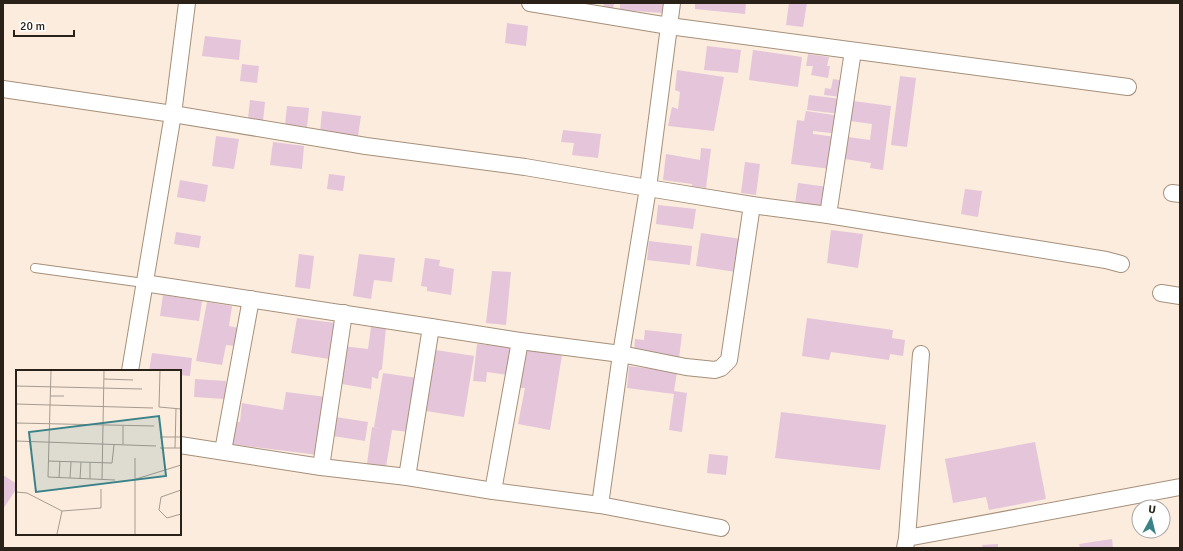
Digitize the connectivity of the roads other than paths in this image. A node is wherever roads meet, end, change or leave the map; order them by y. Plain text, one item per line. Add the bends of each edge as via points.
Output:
1 (187, 3) edge
2 (530, 3) edge
3 (672, 3) edge
4 (669, 26) junction
5 (853, 51) junction
6 (1128, 88) dead end
7 (3, 89) edge
8 (173, 114) junction
9 (648, 188) junction
10 (752, 205) junction
11 (828, 215) junction
12 (1121, 264) dead end
13 (35, 268) dead end
14 (144, 283) junction
15 (1161, 293) dead end
16 (1180, 296) edge
17 (251, 299) junction
18 (344, 313) junction
19 (431, 327) junction
20 (520, 341) junction
21 (621, 354) junction
22 (921, 354) dead end
23 (130, 370) edge
24 (181, 445) edge
25 (223, 451) junction
26 (321, 467) junction
27 (407, 477) junction
28 (1180, 487) edge
29 (493, 491) junction
30 (600, 505) junction
31 (722, 528) dead end
32 (906, 543) edge

1 - 8 street
2 - 4 street
3 - 4 street
4 - 5 street
4 - 9 street
5 - 6 street
5 - 11 street
7 - 8 street
8 - 9 street
8 - 14 street
9 - 10 street
9 - 21 street
10 - 11 street
10 - 21 street via 731,352 726,364 715,370
11 - 12 street
13 - 14 lane
14 - 17 street
14 - 23 street
15 - 16 street
17 - 18 street
17 - 25 street
18 - 19 street
18 - 26 street
19 - 20 street
19 - 27 street
20 - 21 street
20 - 29 street
21 - 30 street
22 - 32 street
24 - 25 street
25 - 26 street
26 - 27 street
27 - 29 street
28 - 32 street
29 - 30 street
30 - 31 street

